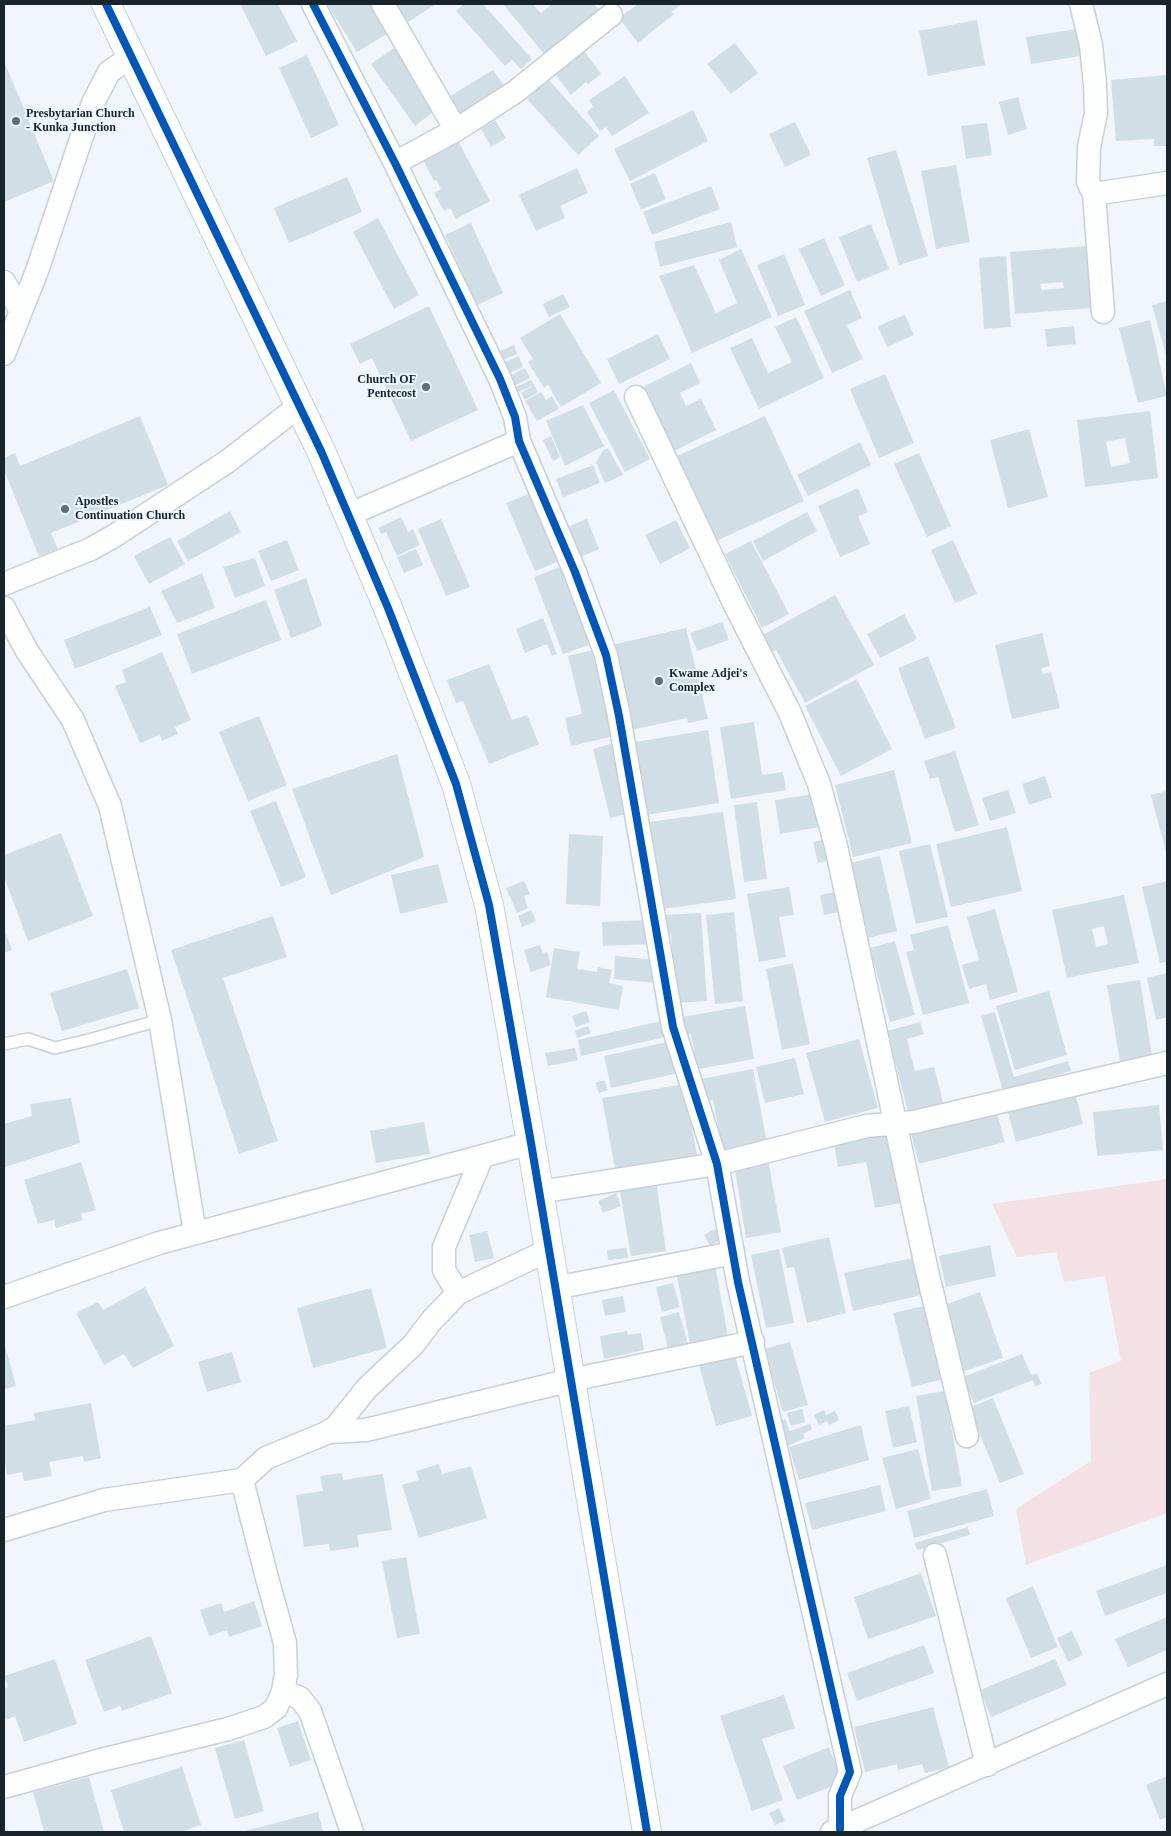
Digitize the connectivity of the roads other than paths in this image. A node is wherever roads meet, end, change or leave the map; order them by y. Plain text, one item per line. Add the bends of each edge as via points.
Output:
1 (106, 4) edge
2 (313, 4) edge
3 (384, 4) edge
4 (1081, 4) edge
5 (611, 15) dead end
6 (132, 56) junction
7 (456, 130) junction
8 (395, 163) junction
9 (1167, 183) edge
10 (1094, 194) junction
11 (4, 282) edge
12 (21, 311) junction
13 (1103, 312) dead end
14 (4, 354) edge
15 (636, 397) dead end
16 (299, 406) junction
17 (519, 441) junction
18 (348, 515) junction
19 (4, 584) edge
20 (4, 608) edge
21 (160, 1020) junction
22 (4, 1044) edge
23 (1167, 1063) edge
24 (896, 1123) junction
25 (531, 1143) junction
26 (482, 1157) junction
27 (717, 1164) junction
28 (539, 1192) junction
29 (195, 1233) junction
30 (549, 1250) junction
31 (733, 1253) junction
32 (556, 1288) junction
33 (458, 1293) junction
34 (4, 1297) edge
35 (753, 1342) junction
36 (571, 1380) junction
37 (329, 1432) junction
38 (967, 1436) dead end
39 (242, 1480) junction
40 (4, 1530) edge
41 (935, 1555) dead end
42 (1167, 1684) edge
43 (283, 1691) junction
44 (987, 1765) junction
45 (4, 1787) edge
46 (836, 1830) edge
47 (352, 1832) edge
48 (647, 1832) edge

1 - 6 street
2 - 8 street
3 - 7 street
4 - 10 street via 1091,44 1095,85 1096,113 1089,148 1088,182
5 - 7 street via 515,92
6 - 12 street via 109,72 93,102
6 - 16 street
7 - 8 street
8 - 17 street via 500,379 515,417
9 - 10 street
10 - 13 street
11 - 12 street
12 - 14 street
15 - 24 street via 790,713 819,784 836,846
16 - 18 street
16 - 19 street via 228,461 114,536 91,549
17 - 18 street
17 - 27 street via 575,572 606,655 620,716 673,1027
18 - 25 street via 388,608 466,818 489,904
20 - 21 street via 27,651 73,720 110,806
21 - 22 lane via 55,1048 28,1039
21 - 29 street
23 - 24 street via 914,1122
24 - 27 street via 851,1130
24 - 38 street via 927,1271
25 - 26 street
25 - 28 street
26 - 29 street
26 - 33 street via 444,1247 444,1270
27 - 28 street
27 - 31 street
28 - 30 street
29 - 34 street
30 - 32 street
30 - 33 street
31 - 32 street
31 - 35 street
32 - 36 street
33 - 37 street
35 - 36 street
35 - 46 street via 850,1772 840,1796
36 - 37 street via 366,1430
36 - 48 street
37 - 39 street via 266,1458
39 - 40 street via 104,1500
39 - 43 street via 285,1643
41 - 44 street
42 - 44 street
43 - 45 street via 276,1708 264,1717
43 - 47 street via 300,1698 310,1712
44 - 46 street

